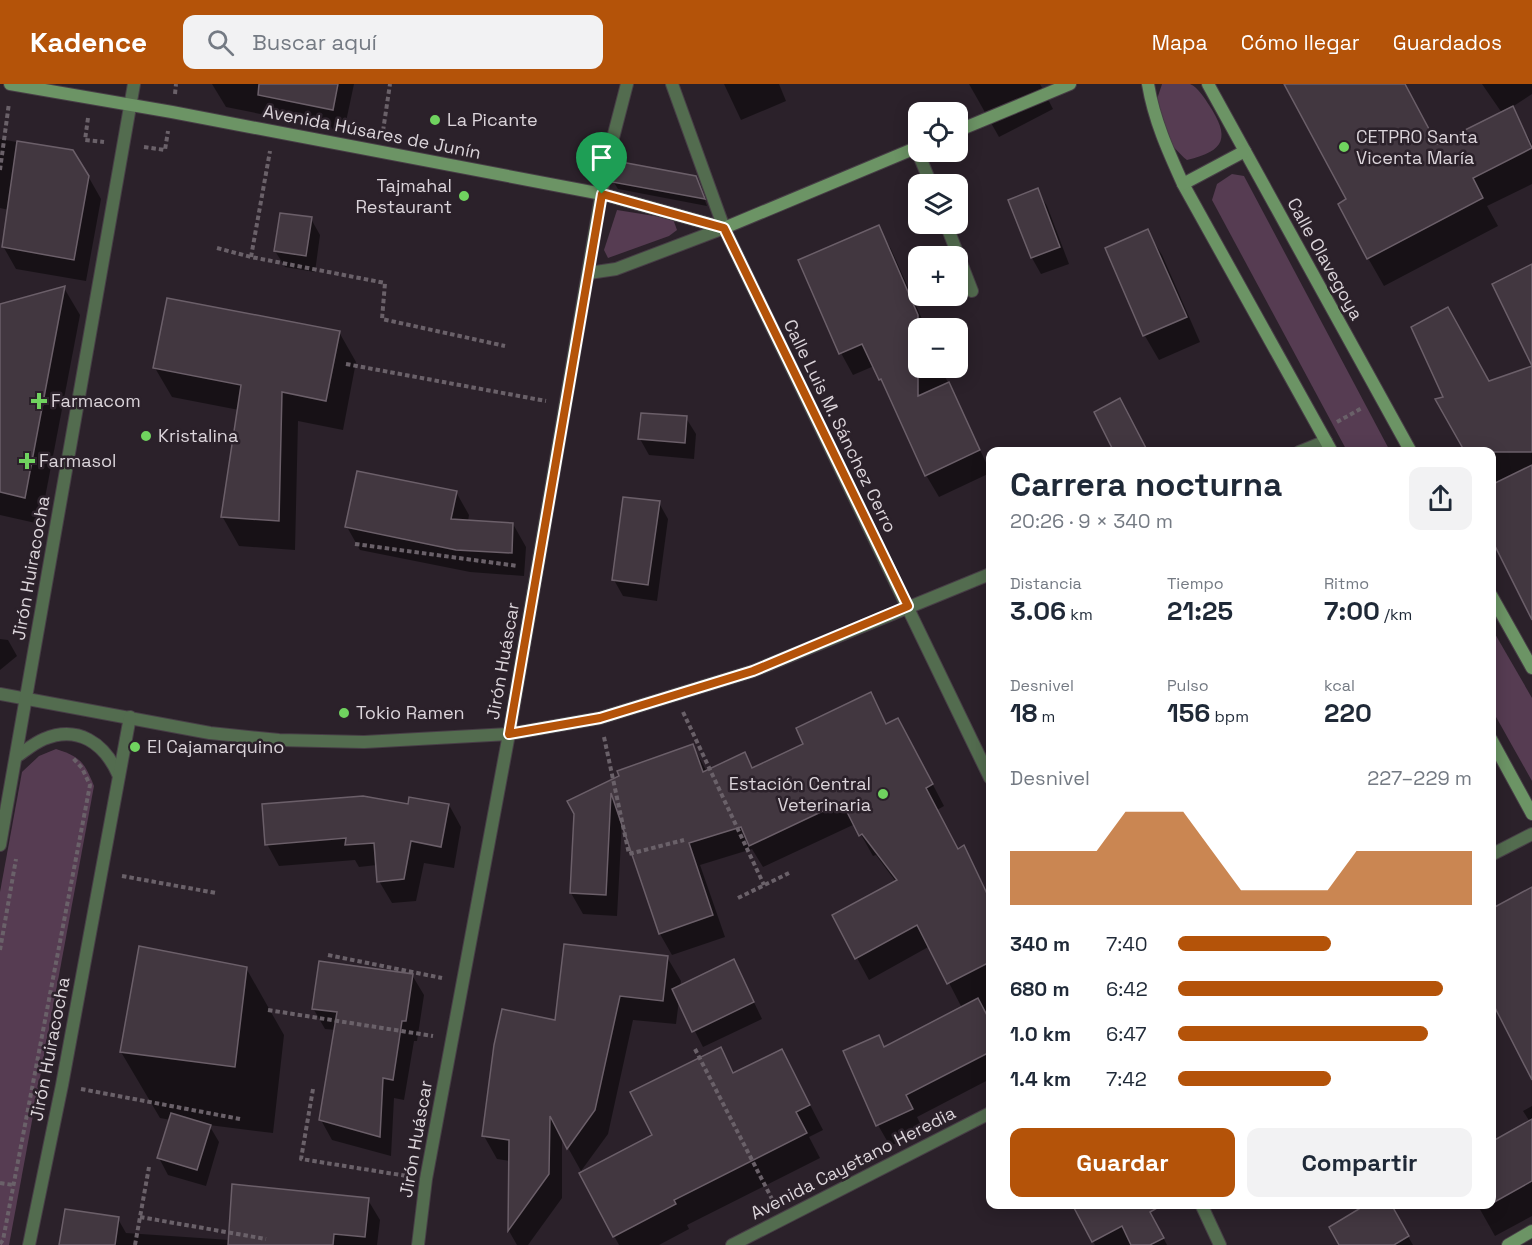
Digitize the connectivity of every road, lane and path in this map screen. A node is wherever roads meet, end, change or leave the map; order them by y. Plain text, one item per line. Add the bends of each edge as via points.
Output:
1 (11, 84) edge
2 (134, 84) edge
3 (390, 84) edge
4 (627, 84) edge
5 (672, 84) edge
6 (1070, 84) edge
7 (1148, 84) edge
8 (1208, 84) edge
9 (130, 105) junction
10 (89, 111) dead end
11 (170, 125) dead end
12 (968, 126) edge
13 (274, 132) junction
14 (107, 142) dead end
15 (140, 147) dead end
16 (1245, 151) junction
17 (380, 152) junction
18 (908, 152) edge
19 (0, 170) edge
20 (1183, 184) junction
21 (602, 194) junction
22 (724, 228) junction
23 (950, 234) edge
24 (217, 248) dead end
25 (251, 257) junction
26 (589, 273) junction
27 (972, 291) dead end
28 (505, 346) dead end
29 (346, 364) dead end
30 (1382, 398) junction
31 (566, 404) junction
32 (1326, 441) edge
33 (1311, 447) edge
34 (1408, 447) edge
35 (355, 544) dead end
36 (537, 569) junction
37 (986, 576) edge
38 (1496, 604) edge
39 (908, 606) junction
40 (1532, 669) edge
41 (0, 694) edge
42 (676, 695) junction
43 (26, 699) junction
44 (130, 717) junction
45 (600, 718) junction
46 (509, 734) junction
47 (1496, 749) edge
48 (63, 753) dead end
49 (16, 757) junction
50 (986, 770) edge
51 (118, 774) junction
52 (1532, 814) edge
53 (1532, 834) edge
54 (684, 840) dead end
55 (0, 845) edge
56 (18, 851) dead end
57 (1496, 852) edge
58 (102, 872) junction
59 (789, 873) dead end
60 (764, 885) junction
61 (216, 893) dead end
62 (738, 898) dead end
63 (0, 950) edge
64 (328, 955) dead end
65 (462, 982) junction
66 (268, 1010) dead end
67 (452, 1038) junction
68 (695, 1049) dead end
69 (62, 1085) junction
70 (313, 1089) dead end
71 (986, 1115) edge
72 (240, 1119) dead end
73 (149, 1167) dead end
74 (426, 1179) junction
75 (0, 1182) edge
76 (13, 1185) junction
77 (1203, 1209) edge
78 (140, 1217) junction
79 (782, 1220) junction
80 (1532, 1231) edge
81 (266, 1239) dead end
82 (748, 1241) edge
83 (0, 1244) edge
84 (29, 1245) edge
85 (135, 1245) edge
86 (418, 1245) edge
87 (732, 1245) edge
88 (1220, 1245) edge
89 (1508, 1245) edge

1 - 9 street, Avenida Húsares de Junín
1 - 19 path
2 - 9 street, Jirón Huiracocha
3 - 17 path
4 - 21 street, Jirón Huáscar
5 - 22 street, Calle Luis M. Sánchez Cerro
6 - 12 street
7 - 20 street via 1163,141
8 - 16 street, Calle Olavegoya
9 - 13 street, Avenida Húsares de Junín
9 - 43 street, Jirón Huiracocha
10 - 14 path via 85,140
11 - 15 path via 165,150
13 - 17 street, Avenida Húsares de Junín
13 - 25 path
16 - 20 street
16 - 30 street, Calle Olavegoya
17 - 21 street, Avenida Húsares de Junín
18 - 22 street
20 - 32 street
21 - 22 street, Avenida Húsares de Junín
21 - 26 street, Jirón Huáscar
22 - 26 street via 615,269
22 - 39 street, Calle Luis M. Sánchez Cerro
23 - 27 street
24 - 25 path
25 - 28 path via 385,283 382,319
26 - 31 street, Jirón Huáscar
29 - 31 path
30 - 32 path
30 - 34 street, Calle Olavegoya
31 - 36 street, Jirón Huáscar
32 - 33 street
35 - 36 path
36 - 46 street, Jirón Huáscar
37 - 39 street
38 - 40 street
39 - 42 street via 753,671
39 - 50 street, Calle Luis M. Sánchez Cerro
41 - 43 street
42 - 45 street
42 - 60 path
43 - 44 street
43 - 49 street, Jirón Huiracocha
44 - 46 street via 210,733 279,740 364,742
44 - 51 street, Jirón Huiracocha
45 - 46 street
45 - 54 path via 629,854
46 - 65 street, Jirón Huáscar
47 - 52 street
48 - 76 path via 82,768 90,785
49 - 51 street via 41,740 72,734 102,747
49 - 55 street, Jirón Huiracocha
51 - 58 street, Jirón Huiracocha
53 - 57 street
56 - 63 path
58 - 61 path
58 - 69 street, Jirón Huiracocha
59 - 60 path
60 - 62 path
64 - 65 path
65 - 67 street, Jirón Huáscar
66 - 67 path
67 - 74 street, Jirón Huáscar
68 - 79 path
69 - 72 path
69 - 84 street, Jirón Huiracocha
70 - 74 path via 301,1159
71 - 79 street, Avenida Cayetano Heredia
73 - 78 path
74 - 86 street, Jirón Huáscar
75 - 76 path
76 - 83 path
77 - 88 street
78 - 81 path
78 - 85 path
79 - 82 street, Avenida Cayetano Heredia
80 - 89 street
82 - 87 street, Avenida Cayetano Heredia

